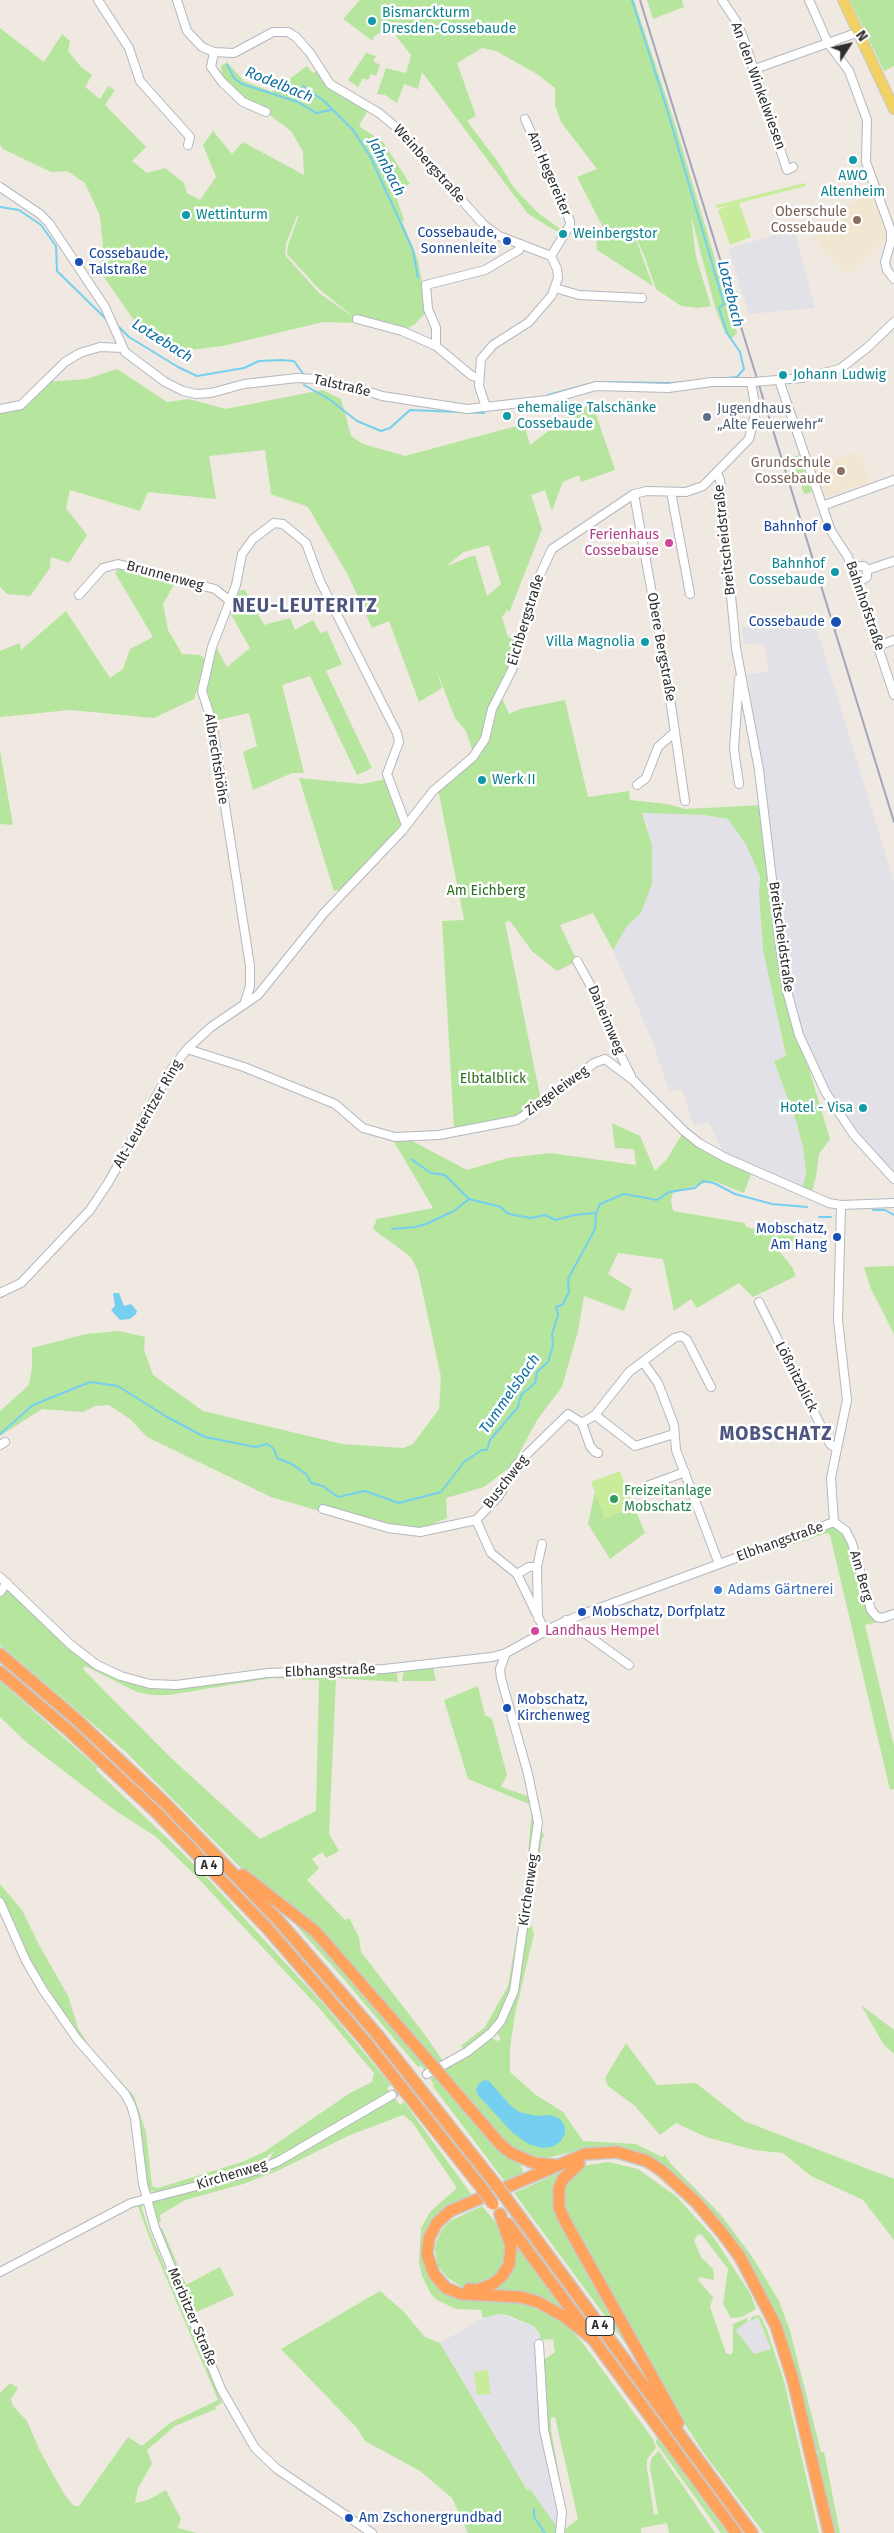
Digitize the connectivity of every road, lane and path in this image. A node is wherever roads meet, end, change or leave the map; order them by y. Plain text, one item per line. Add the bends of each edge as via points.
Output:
1 (98, 0) edge
2 (809, 0) edge
3 (843, 0) edge
4 (723, 1) edge
5 (181, 2) edge
6 (859, 32) junction
7 (828, 43) junction
8 (214, 52) junction
9 (752, 70) junction
10 (894, 109) edge
11 (266, 112) dead end
12 (525, 119) dead end
13 (188, 145) dead end
14 (793, 168) dead end
15 (0, 187) edge
16 (521, 244) junction
17 (551, 256) junction
18 (894, 279) edge
19 (556, 288) junction
20 (642, 298) dead end
21 (357, 319) dead end
22 (894, 322) edge
23 (436, 346) junction
24 (123, 348) junction
25 (479, 378) junction
26 (779, 380) junction
27 (753, 382) junction
28 (486, 407) junction
29 (0, 409) edge
30 (717, 473) junction
31 (894, 480) edge
32 (672, 492) junction
33 (634, 494) junction
34 (822, 506) junction
35 (894, 560) edge
36 (851, 566) junction
37 (867, 570) junction
38 (856, 583) junction
39 (690, 594) dead end
40 (79, 595) dead end
41 (230, 601) junction
42 (894, 640) edge
43 (878, 646) junction
44 (740, 667) junction
45 (894, 695) edge
46 (675, 732) junction
47 (739, 784) dead end
48 (637, 785) dead end
49 (685, 801) dead end
50 (406, 824) junction
51 (361, 872) joint
52 (577, 962) dead end
53 (245, 1002) junction
54 (187, 1049) junction
55 (633, 1080) junction
56 (894, 1179) edge
57 (894, 1203) edge
58 (840, 1205) junction
59 (0, 1293) edge
60 (759, 1302) dead end
61 (643, 1362) junction
62 (712, 1387) dead end
63 (594, 1415) junction
64 (582, 1423) junction
65 (674, 1434) junction
66 (837, 1450) junction
67 (598, 1453) dead end
68 (685, 1472) junction
69 (648, 1489) dead end
70 (323, 1509) dead end
71 (476, 1520) junction
72 (834, 1522) junction
73 (542, 1544) dead end
74 (719, 1564) junction
75 (537, 1567) junction
76 (517, 1574) junction
77 (0, 1577) edge
78 (7, 1583) junction
79 (0, 1592) edge
80 (894, 1614) edge
81 (538, 1618) junction
82 (566, 1620) junction
83 (545, 1632) junction
84 (506, 1653) junction
85 (0, 1654) edge
86 (492, 1657) junction
87 (629, 1665) dead end
88 (500, 1669) junction
89 (0, 1672) edge
90 (222, 1860) junction
91 (0, 1902) edge
92 (433, 2072) junction
93 (392, 2095) tunnel mouth
94 (579, 2164) junction
95 (556, 2165) junction
96 (146, 2199) junction
97 (500, 2214) junction
98 (0, 2272) edge
99 (594, 2340) junction
100 (539, 2344) dead end
101 (693, 2453) junction
102 (372, 2533) edge
103 (560, 2533) edge
104 (736, 2533) edge
105 (752, 2533) edge
106 (823, 2533) edge
107 (829, 2533) edge

1 - 13 street via 130,48 140,81 190,137
2 - 7 street
3 - 6 main road
4 - 9 street, An den Winkelwiesen via 736,21
5 - 8 street via 187,31 202,47
6 - 7 street
6 - 10 main road
7 - 9 street
7 - 18 street via 849,71 866,120 866,162 891,231 886,262 887,270
8 - 11 street via 211,67 222,82 243,102
8 - 16 street, Weinbergstraße via 234,53 273,32 288,32 296,37 330,84 379,113 397,128 479,220 499,236
9 - 14 street, An den Winkelwiesen via 787,170
12 - 17 street, Am Hegereiter via 570,221
15 - 24 street, Talstraße via 49,223 106,307
16 - 17 street, Weinbergstraße
16 - 23 street via 519,250 485,270 426,285 428,309 436,328
17 - 19 street via 557,269
19 - 20 street via 579,295
19 - 25 street via 529,322 487,350 481,359
21 - 23 street via 402,331
22 - 26 street, Talstraße via 868,348 840,369
23 - 25 street via 472,376
24 - 28 street, Talstraße via 130,357 165,382 196,394 297,378 457,409
24 - 29 street via 100,347 80,353 65,362 21,405
25 - 28 street
26 - 27 street, Talstraße, bridge
26 - 34 street, Bahnhofstraße
27 - 28 street, Talstraße via 712,382 668,388 596,386 547,400
27 - 30 street, Eichbergstraße via 756,410 749,439
30 - 32 street, Eichbergstraße via 696,490
30 - 44 street, Breitscheidstraße
31 - 34 street
32 - 33 street, Eichbergstraße
32 - 39 street
33 - 46 street, Obere Bergstraße
33 - 50 street, Eichbergstraße via 552,549 538,578 516,656 492,709 485,739 471,760 437,786
34 - 36 street, Bahnhofstraße via 832,534
35 - 37 street
36 - 37 street via 864,566
36 - 38 street, Bahnhofstraße
37 - 38 street via 866,578
38 - 43 street, Bahnhofstraße
40 - 41 street, Brunnenweg via 103,568 118,564 215,589
41 - 50 street, Albrechtshöhe via 242,554 262,530 274,523 283,524 306,543 320,581 397,733 400,742 387,774
41 - 53 street, Albrechtshöhe via 212,647 202,691 212,722 250,966 250,986
42 - 43 street
43 - 45 street, Bahnhofstraße
44 - 47 street, Breitscheidstraße via 734,749
44 - 56 street, Breitscheidstraße via 760,770 787,991 799,1035 838,1112
46 - 48 street via 658,747 646,778
46 - 49 street, Obere Bergstraße
50 - 51 street, Eichbergstraße via 386,849
51 - 53 street, Alt-Leuteritzer Ring via 258,995
52 - 55 street, Daheimweg via 598,998
53 - 54 street, Alt-Leuteritzer Ring
54 - 55 street, Ziegeleiweg via 244,1067 335,1104 363,1128 395,1137 439,1135 517,1120 601,1059 612,1062
54 - 59 street, Alt-Leuteritzer Ring via 171,1070 90,1210 21,1283
55 - 58 street, Ziegeleiweg via 699,1143 726,1158
57 - 58 street, Ziegeleiweg
58 - 66 street, Elbhangstraße via 838,1320 847,1400
60 - 66 street, Lößnitzblick via 830,1444
61 - 62 street via 681,1336 695,1352
61 - 63 street via 623,1378
61 - 65 street via 658,1383 674,1425
63 - 64 street
63 - 65 street via 635,1446
64 - 67 street via 590,1446
64 - 71 street, Buschweg via 568,1414 516,1465 499,1496
65 - 68 street via 676,1450
66 - 72 street, Elbhangstraße via 830,1484
68 - 69 street via 647,1486
68 - 74 street
70 - 71 street, Buschweg via 388,1528 420,1532
71 - 76 street, Buschweg via 491,1553
72 - 74 street, Elbhangstraße
72 - 80 street, Am Berg via 846,1531 852,1543 871,1610 882,1618
73 - 75 street
74 - 82 street, Elbhangstraße
75 - 76 street via 529,1567
75 - 81 street
76 - 81 street
77 - 78 street, Elbhangstraße
78 - 79 street
78 - 86 street, Elbhangstraße via 91,1661 136,1681 166,1685 268,1673 384,1669
81 - 83 street
82 - 83 street, Elbhangstraße
82 - 87 street
83 - 84 street, Elbhangstraße
84 - 86 street, Elbhangstraße
84 - 88 street
85 - 90 highway, A 4 via 117,1757
86 - 88 street, Kirchenweg
88 - 92 street, Kirchenweg via 538,1822 514,1991 501,2021 491,2033
89 - 97 highway, A 4, bridge via 157,1813 268,1929 365,2041
90 - 92 highway via 316,1931
90 - 101 highway, A 4, bridge via 343,1994 497,2186
91 - 96 street, Merbitzer Straße via 26,1961 43,1990 76,2039 131,2105
92 - 95 highway via 511,2153 534,2163
93 - 96 street, Kirchenweg via 268,2165
94 - 97 highway via 565,2167 458,2214 445,2223 436,2236 433,2255 438,2270 450,2283 477,2290 493,2284 506,2270 511,2246
94 - 101 highway via 563,2179 559,2188 559,2207
94 - 106 highway via 617,2159 651,2172 680,2194 728,2250 756,2298 778,2348
95 - 99 highway, A 4 via 441,2218 431,2233 427,2254 431,2269 451,2290 461,2294 538,2302 565,2317
95 - 107 highway via 603,2151 648,2161 681,2187 723,2234 747,2270 776,2326 793,2380
96 - 98 street via 131,2203
96 - 102 street, Merbitzer Straße via 222,2388 255,2448 277,2468
97 - 99 highway, A 4
99 - 104 highway, A 4
100 - 103 street via 544,2430 562,2512
101 - 105 highway, A 4

